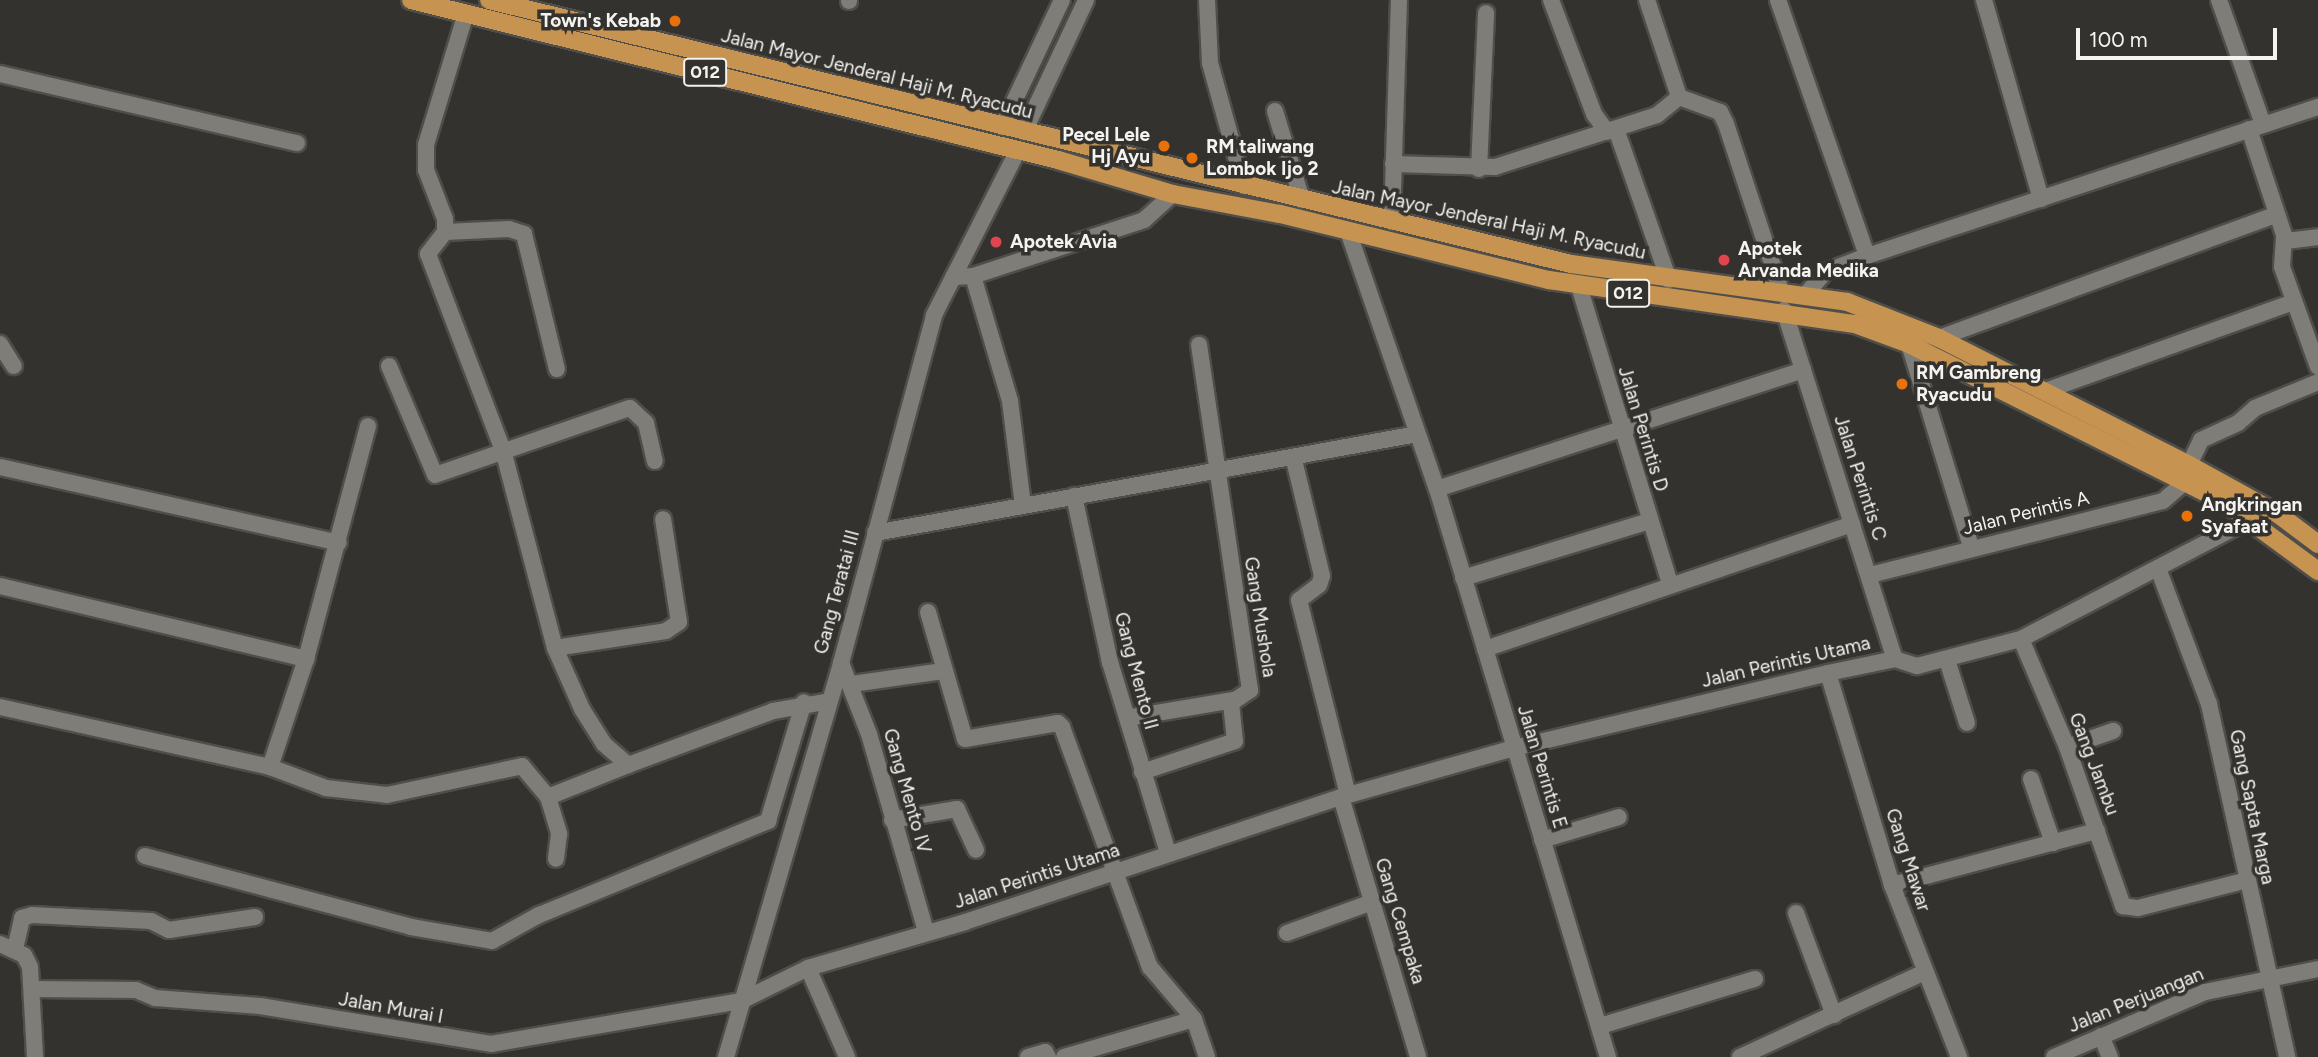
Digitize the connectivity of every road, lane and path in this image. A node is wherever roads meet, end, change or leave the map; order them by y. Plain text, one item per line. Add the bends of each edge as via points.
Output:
1 (411, 0) edge
2 (488, 0) edge
3 (1062, 0) edge
4 (1086, 0) edge
5 (1207, 0) edge
6 (1399, 0) edge
7 (1551, 0) edge
8 (1647, 0) edge
9 (1778, 0) edge
10 (1984, 0) edge
11 (2219, 0) edge
12 (437, 4) edge
13 (466, 13) junction
14 (1486, 13) dead end
15 (0, 74) edge
16 (1679, 97) junction
17 (2318, 107) edge
18 (1275, 111) dead end
19 (2256, 127) junction
20 (1013, 129) junction
21 (1611, 131) junction
22 (298, 143) dead end
23 (1010, 148) junction
24 (1393, 163) junction
25 (1479, 169) junction
26 (1248, 187) junction
27 (1173, 194) junction
28 (2042, 198) junction
29 (1302, 200) junction
30 (1280, 214) junction
31 (2276, 215) junction
32 (1392, 222) junction
33 (1344, 230) junction
34 (445, 232) junction
35 (2318, 237) edge
36 (2284, 238) junction
37 (1867, 256) junction
38 (973, 276) junction
39 (953, 277) junction
40 (1669, 280) junction
41 (1579, 286) junction
42 (1781, 290) junction
43 (1807, 293) junction
44 (2294, 302) junction
45 (1784, 310) junction
46 (1939, 338) junction
47 (0, 344) edge
48 (1909, 344) junction
49 (1199, 345) dead end
50 (14, 366) dead end
51 (389, 366) dead end
52 (2318, 367) edge
53 (557, 369) dead end
54 (1803, 370) junction
55 (2318, 382) edge
56 (2045, 391) junction
57 (368, 426) dead end
58 (1620, 429) junction
59 (1417, 434) junction
60 (503, 450) junction
61 (1294, 460) junction
62 (656, 461) dead end
63 (0, 467) edge
64 (1214, 474) junction
65 (2187, 474) junction
66 (1437, 489) junction
67 (1074, 496) junction
68 (1023, 505) junction
69 (663, 519) dead end
70 (2252, 519) junction
71 (1650, 521) junction
72 (1852, 524) junction
73 (875, 533) junction
74 (2316, 539) edge
75 (339, 543) junction
76 (1971, 547) junction
77 (2159, 571) junction
78 (2318, 571) edge
79 (1870, 575) junction
80 (1463, 578) junction
81 (1670, 584) junction
82 (0, 586) edge
83 (928, 612) dead end
84 (2021, 639) junction
85 (555, 648) junction
86 (1485, 649) junction
87 (306, 659) junction
88 (1895, 659) junction
89 (1947, 660) junction
90 (841, 663) junction
91 (943, 671) junction
92 (1828, 673) junction
93 (852, 684) junction
94 (1233, 700) junction
95 (815, 701) junction
96 (0, 707) edge
97 (1126, 718) junction
98 (1967, 723) dead end
99 (2113, 731) dead end
100 (2067, 747) junction
101 (1514, 748) junction
102 (628, 765) junction
103 (270, 767) junction
104 (1142, 772) junction
105 (2031, 779) dead end
106 (1345, 796) junction
107 (548, 797) junction
108 (1619, 817) dead end
109 (892, 820) junction
110 (2097, 831) junction
111 (1542, 840) junction
112 (2053, 843) junction
113 (975, 850) dead end
114 (1168, 853) junction
115 (145, 856) dead end
116 (556, 859) dead end
117 (1114, 873) junction
118 (2247, 880) junction
119 (1892, 885) junction
120 (1372, 902) junction
121 (1796, 913) dead end
122 (255, 918) dead end
123 (926, 932) junction
124 (1287, 933) dead end
125 (8, 947) edge
126 (808, 968) junction
127 (2318, 969) edge
128 (1925, 972) junction
129 (2267, 977) junction
130 (1755, 979) dead end
131 (33, 989) junction
132 (739, 1002) junction
133 (1834, 1015) junction
134 (1194, 1019) junction
135 (1601, 1027) junction
136 (2101, 1036) junction
137 (35, 1057) edge
138 (726, 1057) edge
139 (847, 1057) edge
140 (1028, 1057) edge
141 (1048, 1057) edge
142 (1064, 1057) edge
143 (1208, 1057) edge
144 (1418, 1057) edge
145 (1608, 1057) edge
146 (1740, 1057) edge
147 (1959, 1057) edge
148 (2054, 1057) edge
149 (2110, 1057) edge
150 (2287, 1057) edge

1 - 12 main road, Jalan Mayor Jenderal Haji M. Ryacudu / 012
2 - 20 main road, Jalan Mayor Jenderal Haji M. Ryacudu
3 - 20 street
4 - 20 street
5 - 26 street via 1210,63
6 - 24 street
7 - 21 street via 1594,114
8 - 16 street
9 - 37 street
10 - 28 street
11 - 19 street
12 - 13 main road, Jalan Mayor Jenderal Haji M. Ryacudu / 012
13 - 23 main road, Jalan Mayor Jenderal Haji M. Ryacudu / 012
13 - 34 street via 424,161
14 - 25 street
15 - 22 street
16 - 21 street via 1657,115
16 - 42 street via 1720,112
17 - 19 street
18 - 29 street
19 - 28 street
19 - 31 street
20 - 26 main road, Jalan Mayor Jenderal Haji M. Ryacudu
21 - 25 street
21 - 40 street
23 - 27 main road, Jalan Mayor Jenderal Haji M. Ryacudu
23 - 39 street, Gang Teratai III
24 - 25 street
24 - 32 street
26 - 29 main road, Jalan Mayor Jenderal Haji M. Ryacudu
26 - 30 main road via 1287,202 1288,209
27 - 30 main road, Jalan Mayor Jenderal Haji M. Ryacudu
27 - 38 street via 1144,220
28 - 37 street
29 - 32 main road, Jalan Mayor Jenderal Haji M. Ryacudu / 012
29 - 33 main road via 1299,213
30 - 33 main road, Jalan Mayor Jenderal Haji M. Ryacudu
31 - 36 street
31 - 46 street
32 - 40 main road, Jalan Mayor Jenderal Haji M. Ryacudu / 012 via 1571,264
33 - 41 main road, Jalan Mayor Jenderal Haji M. Ryacudu / 012
33 - 59 street, Jalan Perintis E
34 - 53 street via 509,229 524,234
34 - 60 street via 428,254
35 - 36 street via 2292,244
36 - 44 street via 2280,256
37 - 43 street via 1825,272
38 - 39 street
38 - 68 street via 1010,401
39 - 73 street, Gang Teratai III via 933,315
40 - 42 main road, Jalan Mayor Jenderal Haji M. Ryacudu / 012
41 - 45 main road, Jalan Mayor Jenderal Haji M. Ryacudu / 012
41 - 58 street, Jalan Perintis D
42 - 43 main road, Jalan Mayor Jenderal Haji M. Ryacudu / 012
43 - 46 main road, Jalan Mayor Jenderal Haji M. Ryacudu / 012 via 1861,306
44 - 52 street
44 - 56 street
45 - 48 main road, Jalan Mayor Jenderal Haji M. Ryacudu / 012 via 1847,322
45 - 54 street, Jalan Perintis C
46 - 56 main road, Jalan Mayor Jenderal Haji M. Ryacudu / 012
47 - 50 street
48 - 65 main road, Jalan Mayor Jenderal Haji M. Ryacudu / 012
48 - 76 street
49 - 64 street
51 - 60 street via 432,473 440,475
54 - 58 street
54 - 72 street, Jalan Perintis C
55 - 65 street via 2255,408 2238,423 2201,440
56 - 65 main road, Jalan Mayor Jenderal Haji M. Ryacudu / 012
57 - 75 street
58 - 66 street
58 - 71 street, Jalan Perintis D
59 - 61 street
59 - 66 street, Jalan Perintis E
60 - 62 street via 630,408 646,423
60 - 85 street
61 - 64 street
61 - 106 street via 1322,576 1319,585 1300,596 1301,609
63 - 75 street
64 - 67 street
64 - 94 street, Gang Mushola via 1251,688
65 - 70 main road, Jalan Mayor Jenderal Haji M. Ryacudu / 012
65 - 74 main road, Jalan Mayor Jenderal Haji M. Ryacudu / 012
65 - 76 street, Jalan Perintis A via 2163,501
66 - 80 street, Jalan Perintis E
67 - 68 street
67 - 97 street, Gang Mento II
68 - 73 street
69 - 85 street via 679,613 674,628
70 - 77 street, Jalan Perintis Utama
70 - 78 main road, Jalan Mayor Jenderal Haji M. Ryacudu / 012
71 - 80 street
71 - 81 street, Jalan Perintis D
72 - 79 street, Jalan Perintis C
72 - 81 street
73 - 90 street, Gang Teratai III
75 - 87 street
76 - 79 street, Jalan Perintis A
77 - 84 street, Jalan Perintis Utama
77 - 118 street, Gang Sapta Marga via 2209,704
79 - 88 street, Jalan Perintis C
80 - 86 street, Jalan Perintis E
81 - 86 street
82 - 87 street
83 - 91 street
84 - 89 street, Jalan Perintis Utama
84 - 100 street, Gang Jambu
85 - 102 street via 604,744
86 - 101 street, Jalan Perintis E
87 - 103 street
88 - 89 street, Jalan Perintis Utama via 1917,666
88 - 92 street, Jalan Perintis Utama
89 - 98 street
90 - 93 street, Gang Mento IV
90 - 95 street, Gang Teratai III
91 - 93 street
91 - 117 street via 968,741 1058,723 1062,727
92 - 101 street, Jalan Perintis Utama
92 - 119 street, Gang Mawar
93 - 109 street, Gang Mento IV
94 - 97 street
94 - 104 street via 1235,741
95 - 102 street
95 - 115 street via 768,821 539,915 492,941 411,927
95 - 132 street, Gang Teratai III
96 - 103 street
97 - 104 street, Gang Mento II
99 - 100 street
100 - 110 street, Gang Jambu
101 - 106 street, Jalan Perintis Utama
101 - 111 street, Jalan Perintis E
102 - 107 street
103 - 107 street via 326,788 387,795 522,766
104 - 114 street, Gang Mento II
105 - 112 street
106 - 114 street, Jalan Perintis Utama
106 - 120 street, Gang Cempaka
107 - 116 street via 559,834
108 - 111 street
109 - 113 street via 957,809
109 - 123 street, Gang Mento IV
110 - 112 street
110 - 118 street, Gang Jambu via 2123,906 2138,908
111 - 135 street, Jalan Perintis E
112 - 119 street
114 - 117 street, Jalan Perintis Utama
117 - 123 street, Jalan Perintis Utama
117 - 134 street via 1150,967
118 - 129 street, Gang Sapta Marga
119 - 128 street, Gang Mawar
120 - 124 street
120 - 144 street, Gang Cempaka
121 - 133 street
122 - 125 street via 169,930 151,921 32,915 22,918
123 - 126 street, Jalan Perintis Utama
125 - 131 street via 28,960
126 - 132 street, Jalan Perintis Utama
126 - 139 street
127 - 129 street, Jalan Perjuangan
128 - 133 street
128 - 147 street, Gang Mawar
129 - 136 street, Jalan Perjuangan via 2204,992
129 - 150 street, Gang Sapta Marga
130 - 135 street
131 - 132 street, Jalan Murai I via 136,990 155,998 260,1006 491,1044
131 - 137 street
132 - 138 street, Gang Teratai III
133 - 146 street
134 - 142 street
134 - 143 street
135 - 145 street, Jalan Perintis E
136 - 148 street, Jalan Perjuangan
136 - 149 street
140 - 141 street via 1045,1052

